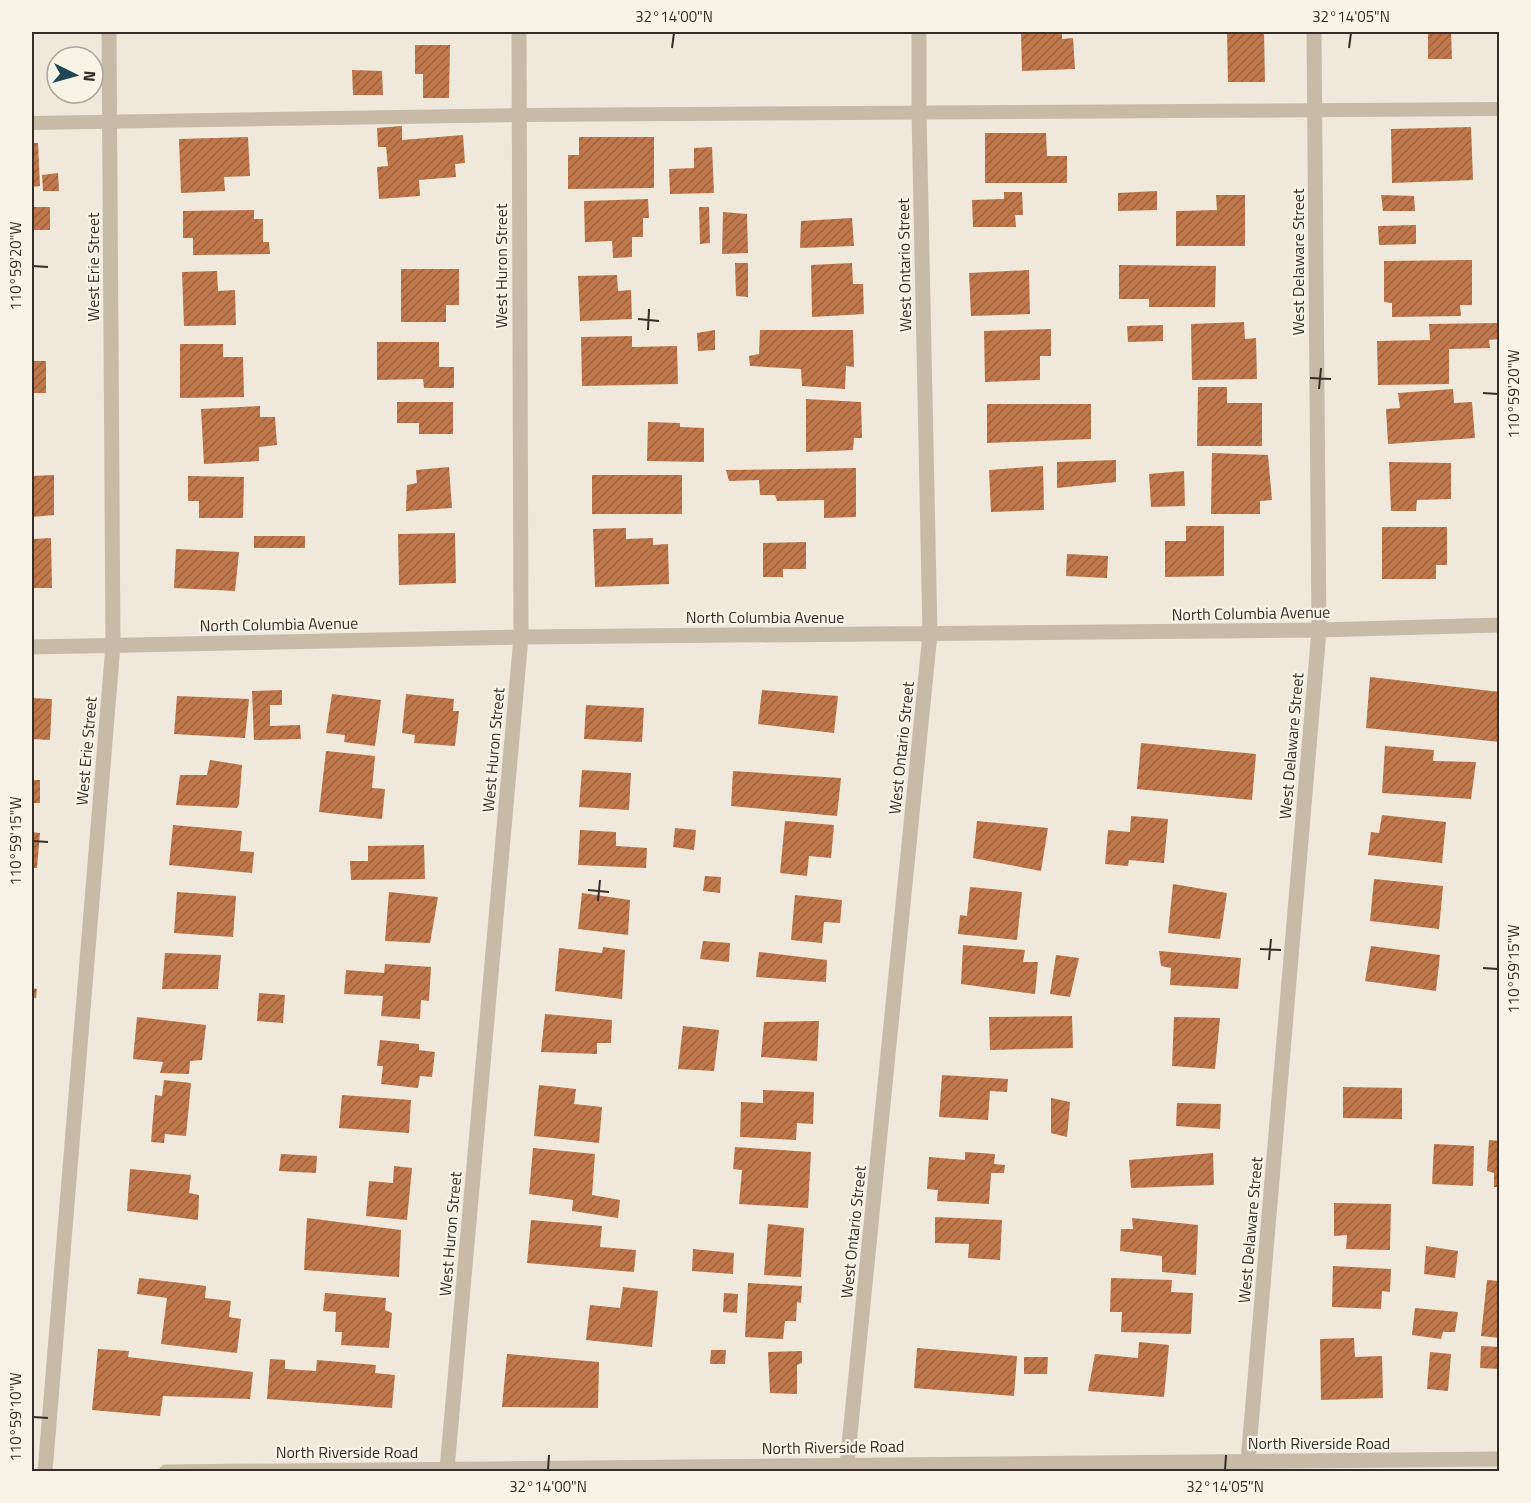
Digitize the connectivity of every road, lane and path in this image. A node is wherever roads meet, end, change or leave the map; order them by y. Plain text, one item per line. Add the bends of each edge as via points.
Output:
1 (109, 32) edge
2 (519, 32) edge
3 (919, 32) edge
4 (1314, 32) edge
5 (1500, 109) edge
6 (1315, 111) junction
7 (919, 113) junction
8 (519, 115) junction
9 (110, 121) junction
10 (32, 123) edge
11 (1500, 625) edge
12 (1319, 630) junction
13 (930, 634) junction
14 (521, 637) junction
15 (113, 645) junction
16 (32, 647) edge
17 (1500, 1459) edge
18 (1248, 1461) junction
19 (847, 1468) edge
20 (447, 1469) junction
21 (45, 1472) edge
22 (166, 1472) edge

1 - 9 street, West Erie Street
2 - 8 street, West Huron Street
3 - 7 street, West Ontario Street
4 - 6 street, West Delaware Street
5 - 6 lane
6 - 7 lane
6 - 12 street, West Delaware Street
7 - 8 lane
7 - 13 street, West Ontario Street
8 - 9 lane
8 - 14 street, West Huron Street
9 - 10 lane
9 - 15 street, West Erie Street
11 - 12 street, North Columbia Avenue
12 - 13 street, North Columbia Avenue
12 - 18 street, West Delaware Street
13 - 14 street, North Columbia Avenue
13 - 19 street, West Ontario Street
14 - 15 street, North Columbia Avenue
14 - 20 street, West Huron Street
15 - 16 street, North Columbia Avenue
15 - 21 street, West Erie Street
17 - 18 street, North Riverside Road
18 - 19 street, North Riverside Road
19 - 20 street, North Riverside Road
20 - 22 street, North Riverside Road

